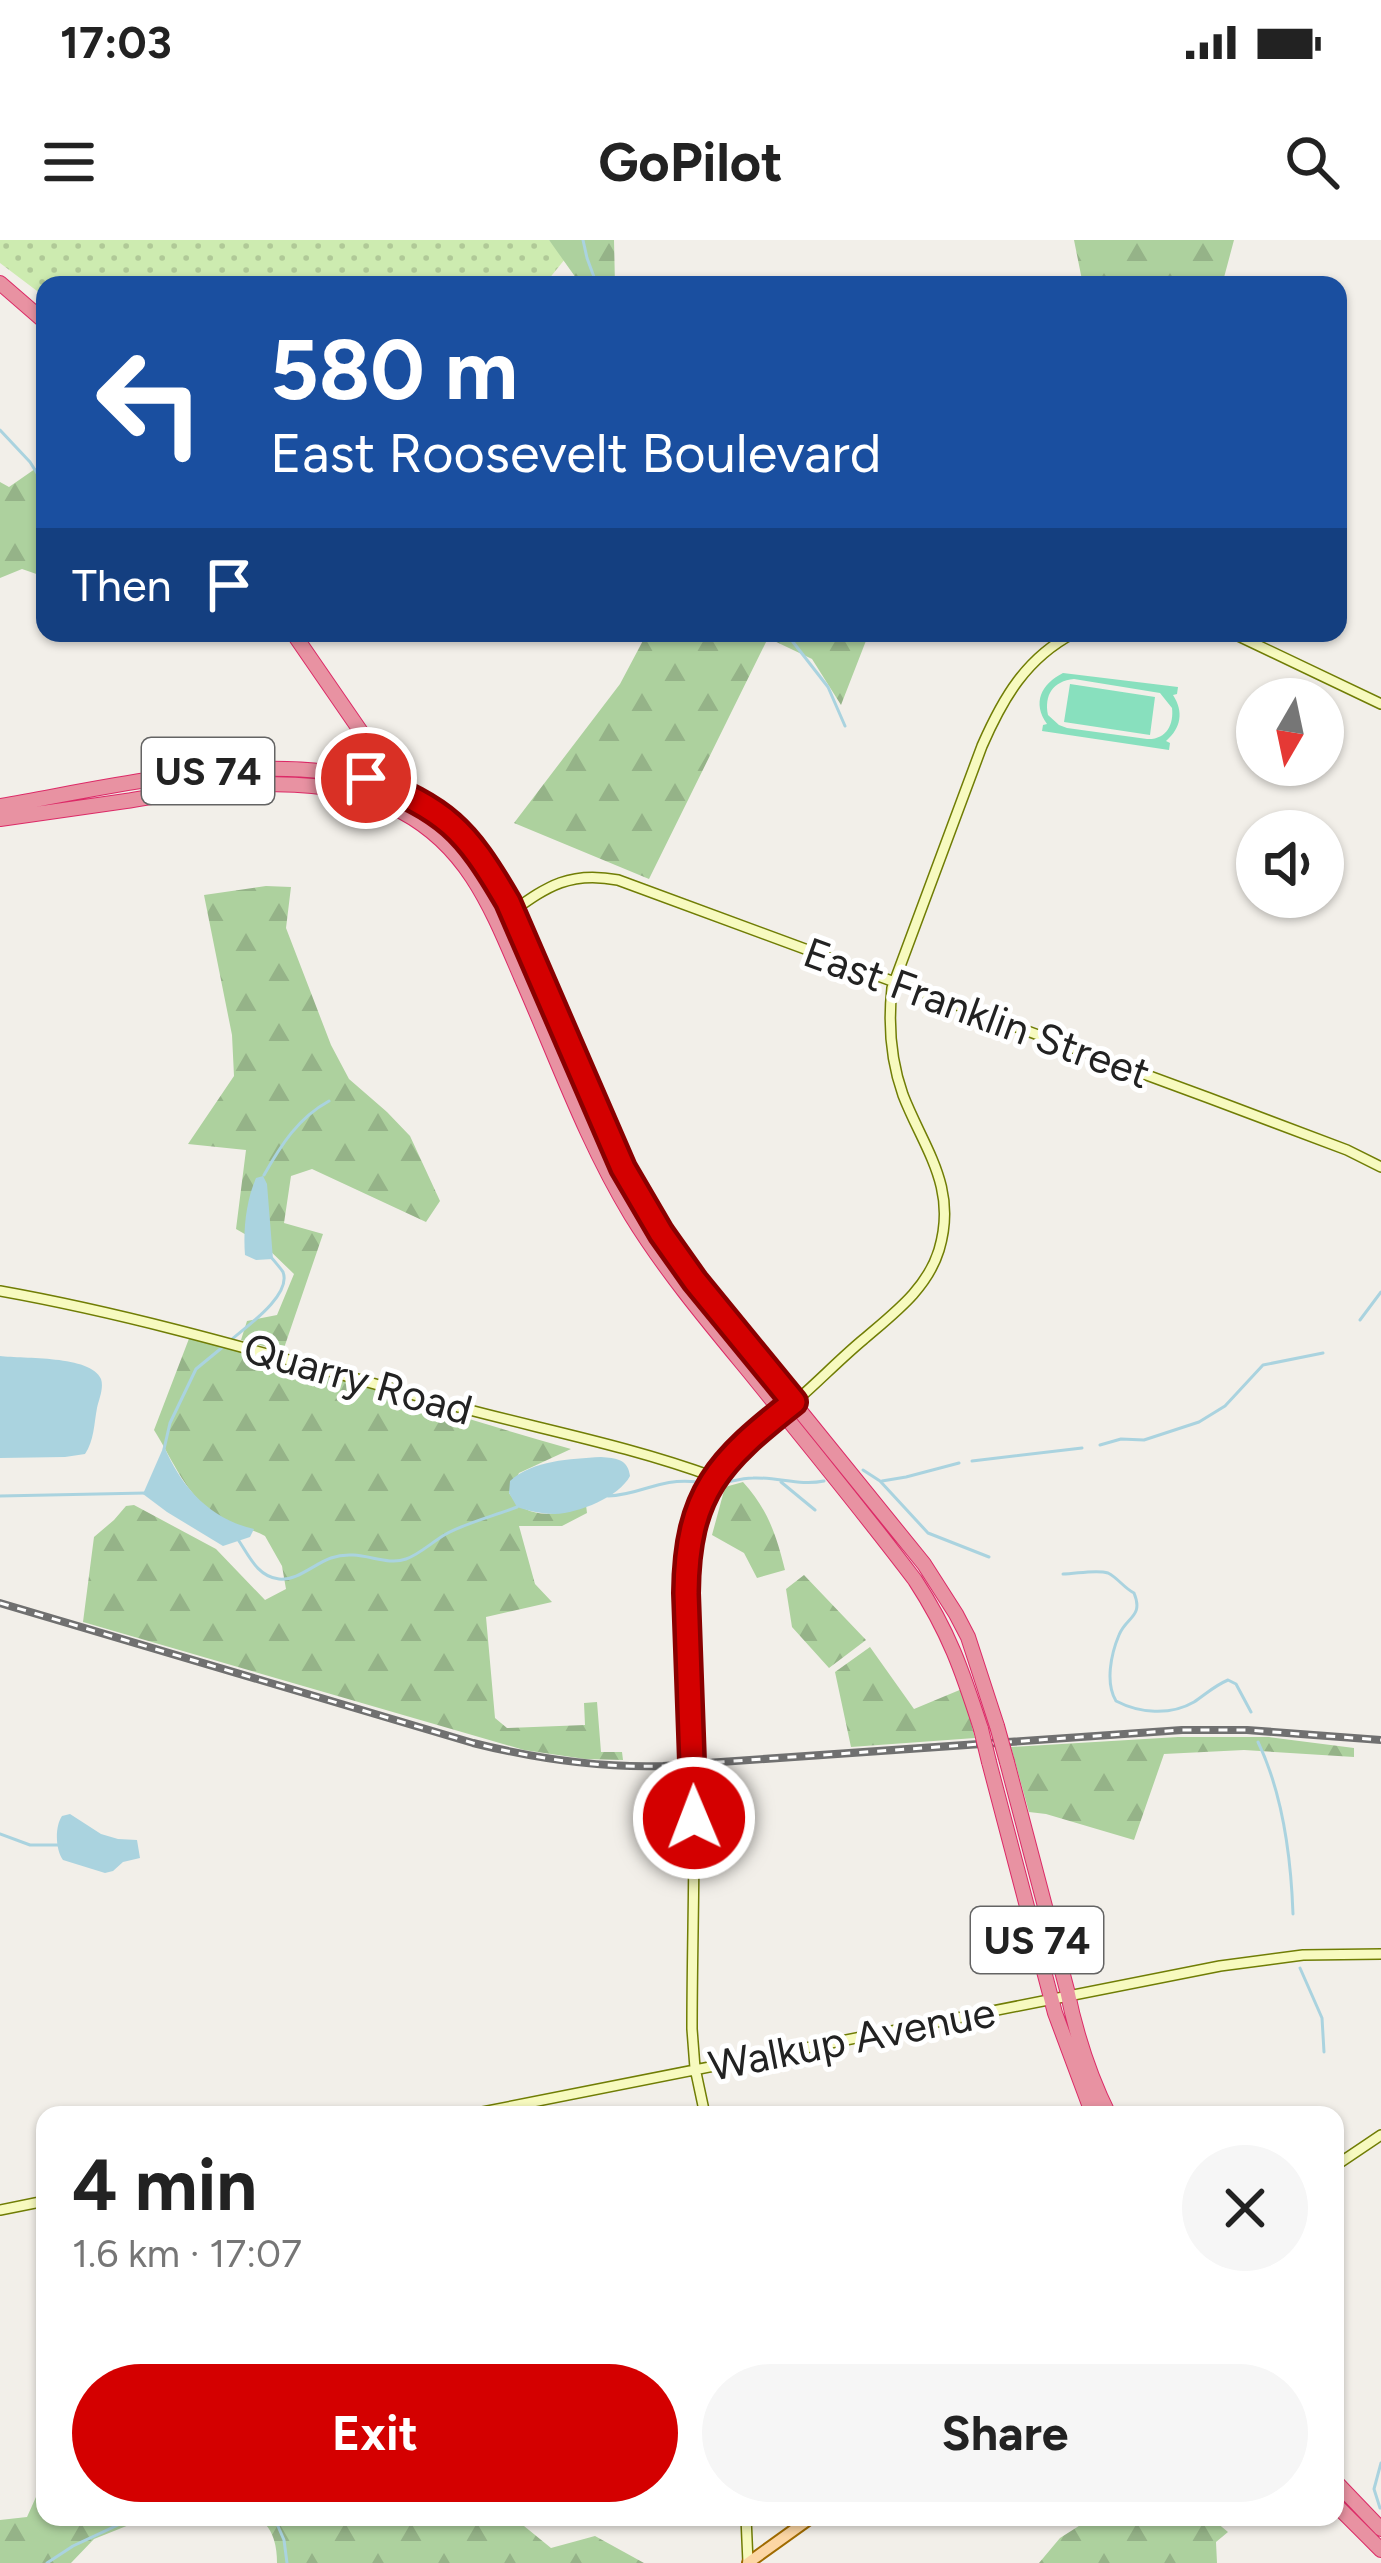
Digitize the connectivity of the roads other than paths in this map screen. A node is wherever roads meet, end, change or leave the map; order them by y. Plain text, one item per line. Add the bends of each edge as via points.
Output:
1 (0, 283) edge
2 (36, 314) edge
3 (298, 642) edge
4 (1060, 642) edge
5 (1251, 642) edge
6 (1381, 704) edge
7 (235, 769) junction
8 (321, 772) junction
9 (234, 786) junction
10 (388, 787) junction
11 (173, 793) junction
12 (384, 804) junction
13 (0, 806) edge
14 (30, 808) junction
15 (0, 817) edge
16 (512, 912) junction
17 (497, 922) junction
18 (894, 982) junction
19 (1381, 1167) edge
20 (0, 1291) edge
21 (794, 1402) junction
22 (781, 1412) junction
23 (713, 1477) junction
24 (989, 1727) junction
25 (1381, 1954) edge
26 (1060, 1999) junction
27 (695, 2068) junction
28 (511, 2106) edge
29 (703, 2106) edge
30 (1090, 2106) edge
31 (1105, 2106) edge
32 (1381, 2135) edge
33 (1344, 2160) edge
34 (36, 2203) edge
35 (0, 2210) edge
36 (1344, 2490) edge
37 (1344, 2513) edge
38 (746, 2526) edge
39 (799, 2526) edge
40 (1381, 2529) edge
41 (1379, 2547) edge
42 (748, 2563) edge

1 - 2 highway
3 - 10 highway via 377,755
4 - 18 street via 1017,678 997,712
5 - 6 street
7 - 8 highway, US 74
7 - 11 highway via 231,778
7 - 14 highway, US 74
8 - 9 highway via 243,777
8 - 10 highway, US 74
9 - 11 highway, US 74
9 - 12 highway, US 74 via 338,790
10 - 12 highway
10 - 16 highway, US 74 via 430,807 468,840
11 - 14 highway, US 74
12 - 17 highway, US 74 via 460,858
13 - 14 highway, US 74
14 - 15 highway, US 74
16 - 17 street
16 - 18 street, East Franklin Street via 569,878 617,880
16 - 21 highway, US 74 via 623,1168 695,1281
17 - 22 highway, US 74 via 629,1212
18 - 19 street, East Franklin Street
18 - 21 street via 897,1076 940,1176 941,1242 910,1298
20 - 23 street, Quarry Road via 113,1312
21 - 22 street
21 - 24 highway, US 74 via 956,1614 980,1669
22 - 23 street
22 - 24 highway, US 74 via 941,1620
23 - 27 street via 686,1560
24 - 26 highway, US 74, bridge via 1007,1762
24 - 26 highway, US 74, bridge via 989,1762
25 - 26 street, Walkup Avenue via 1284,1956
26 - 27 street, Walkup Avenue
26 - 30 highway, US 74
26 - 31 highway, US 74
27 - 28 street, Walkup Avenue
27 - 29 street
32 - 33 street
34 - 35 street
36 - 40 highway
37 - 41 highway
38 - 42 street
39 - 42 main road

